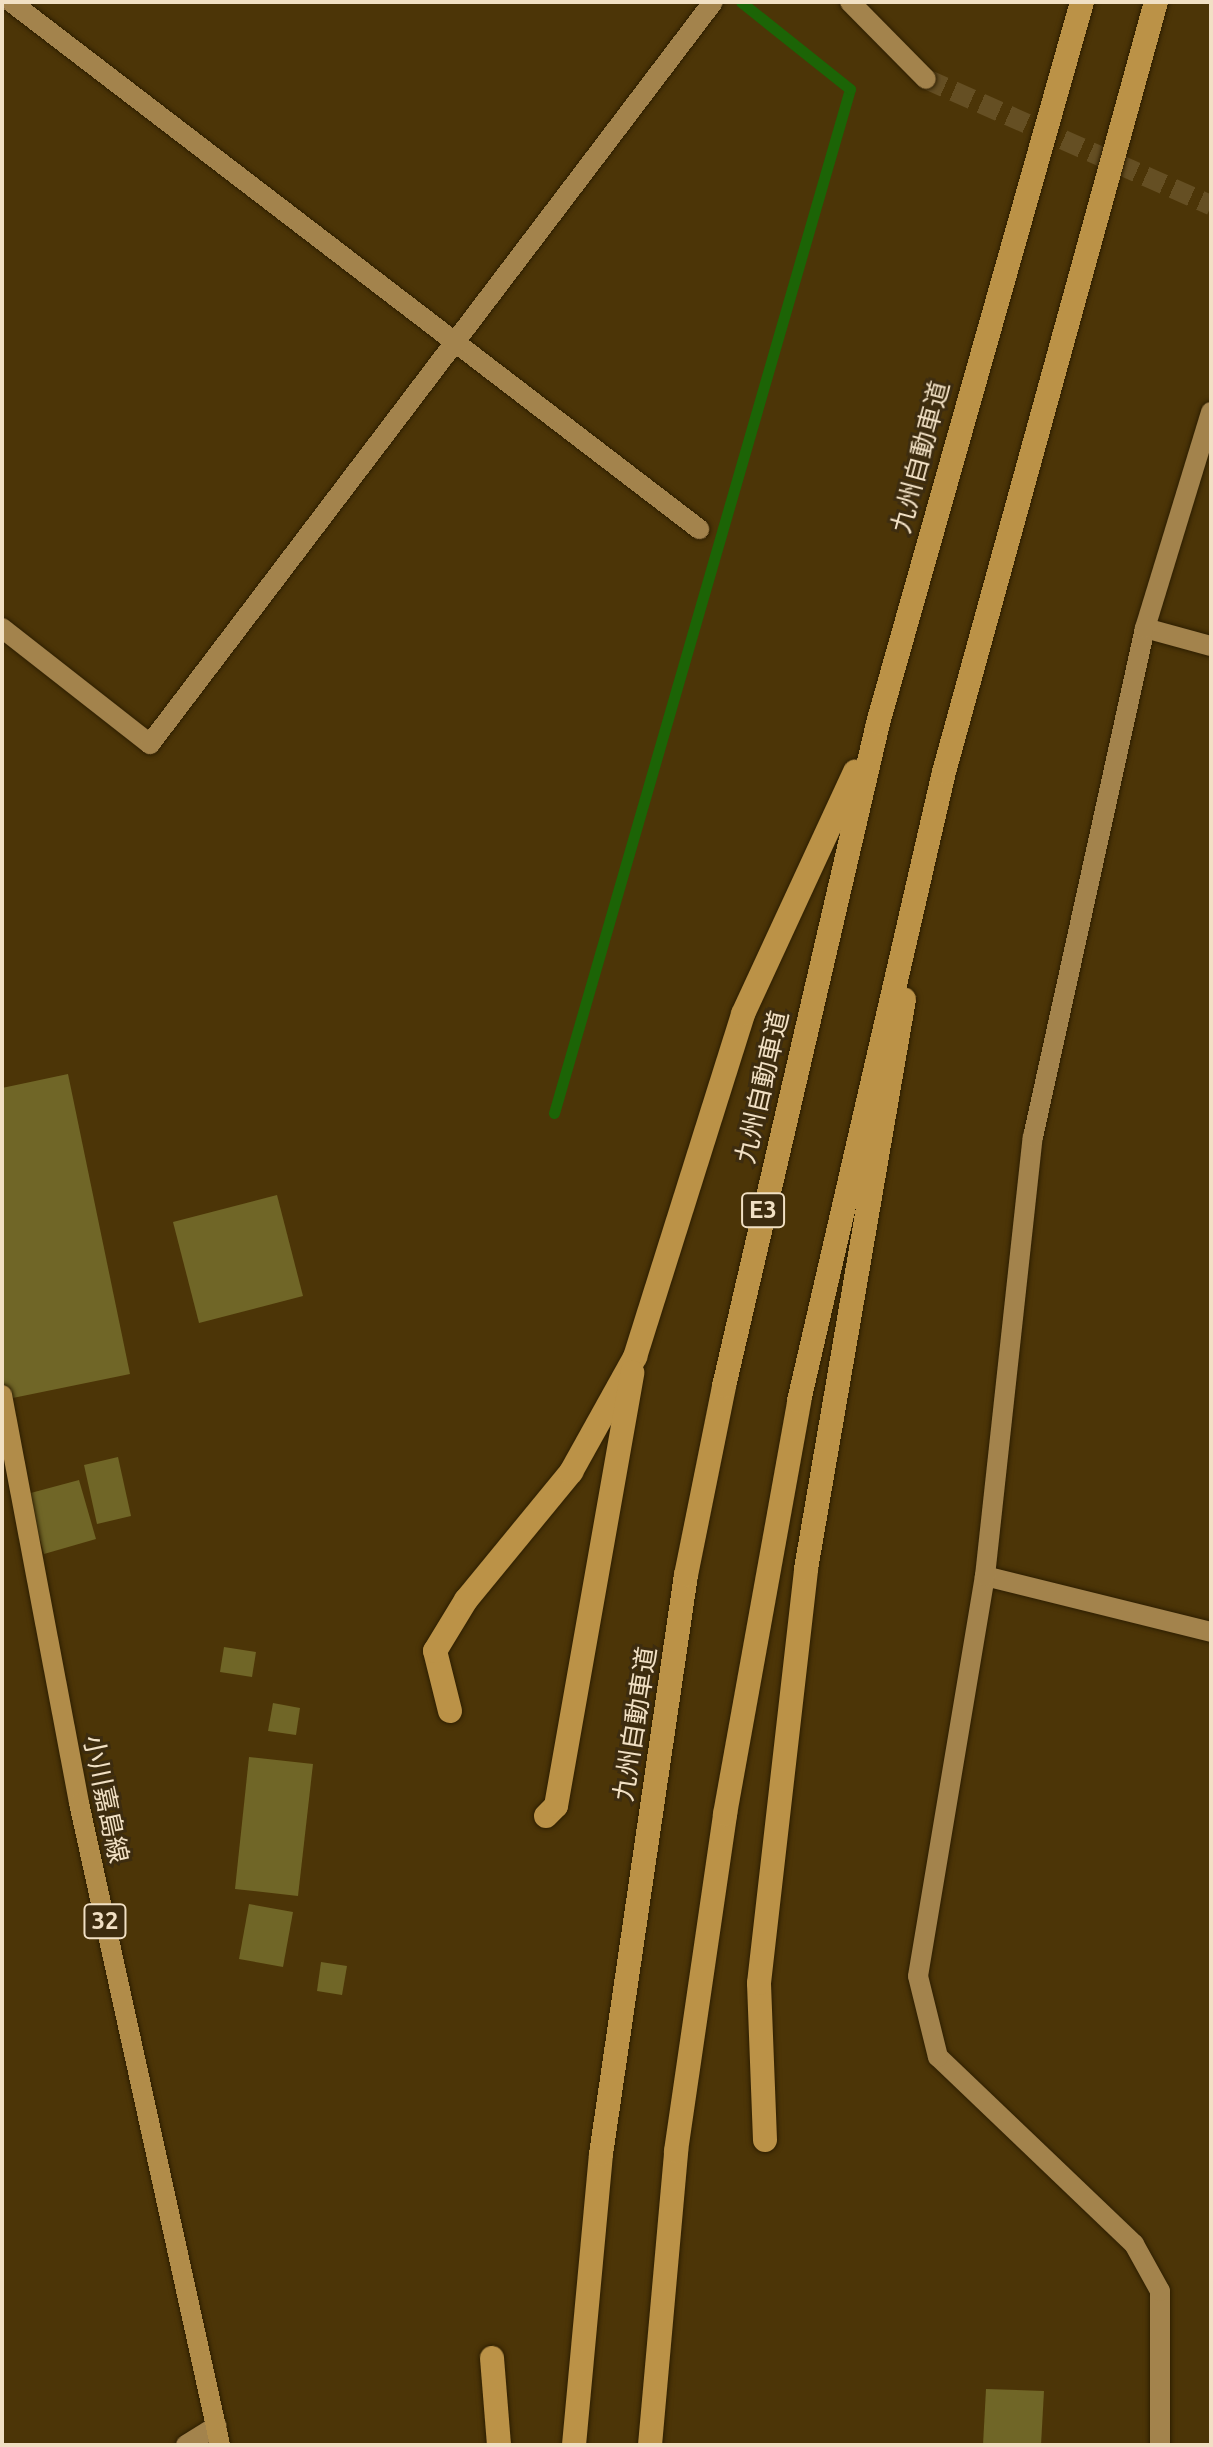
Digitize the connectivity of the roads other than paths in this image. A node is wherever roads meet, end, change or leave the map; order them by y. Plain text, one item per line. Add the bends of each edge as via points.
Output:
1 (11, 2) edge
2 (713, 2) edge
3 (850, 2) edge
4 (1082, 2) edge
5 (1156, 2) edge
6 (926, 79) tunnel mouth
7 (456, 343) junction
8 (1211, 412) edge
9 (699, 529) dead end
10 (2, 628) edge
11 (1145, 628) junction
12 (1211, 646) edge
13 (878, 723) junction
14 (944, 772) junction
15 (635, 1357) junction
16 (2, 1395) edge
17 (985, 1576) junction
18 (1211, 1632) edge
19 (450, 1711) dead end
20 (546, 1816) dead end
21 (765, 2140) dead end
22 (492, 2358) dead end
23 (218, 2436) edge
24 (186, 2445) edge
25 (499, 2445) edge
26 (574, 2445) edge
27 (650, 2445) edge
28 (1160, 2445) edge

1 - 7 street
2 - 7 street
3 - 6 street
4 - 13 highway, 九州自動車道 / E3
5 - 14 highway
7 - 9 street
7 - 10 street via 150,744
8 - 11 street
11 - 12 street
11 - 17 street via 1021,1203
13 - 15 highway via 743,1014
13 - 26 highway, 九州自動車道 / E3 via 783,1119 686,1575 601,2154
14 - 21 highway via 806,1569 759,1983
14 - 27 highway via 861,1109 763,1586 676,2151
15 - 19 highway via 571,1472 466,1600 435,1651
15 - 20 highway via 556,1806
16 - 23 main road, 小川嘉島線 / 32 via 79,1803
17 - 18 street
17 - 28 street via 918,1976 938,2057 1134,2244 1160,2291
22 - 25 highway
23 - 24 street

